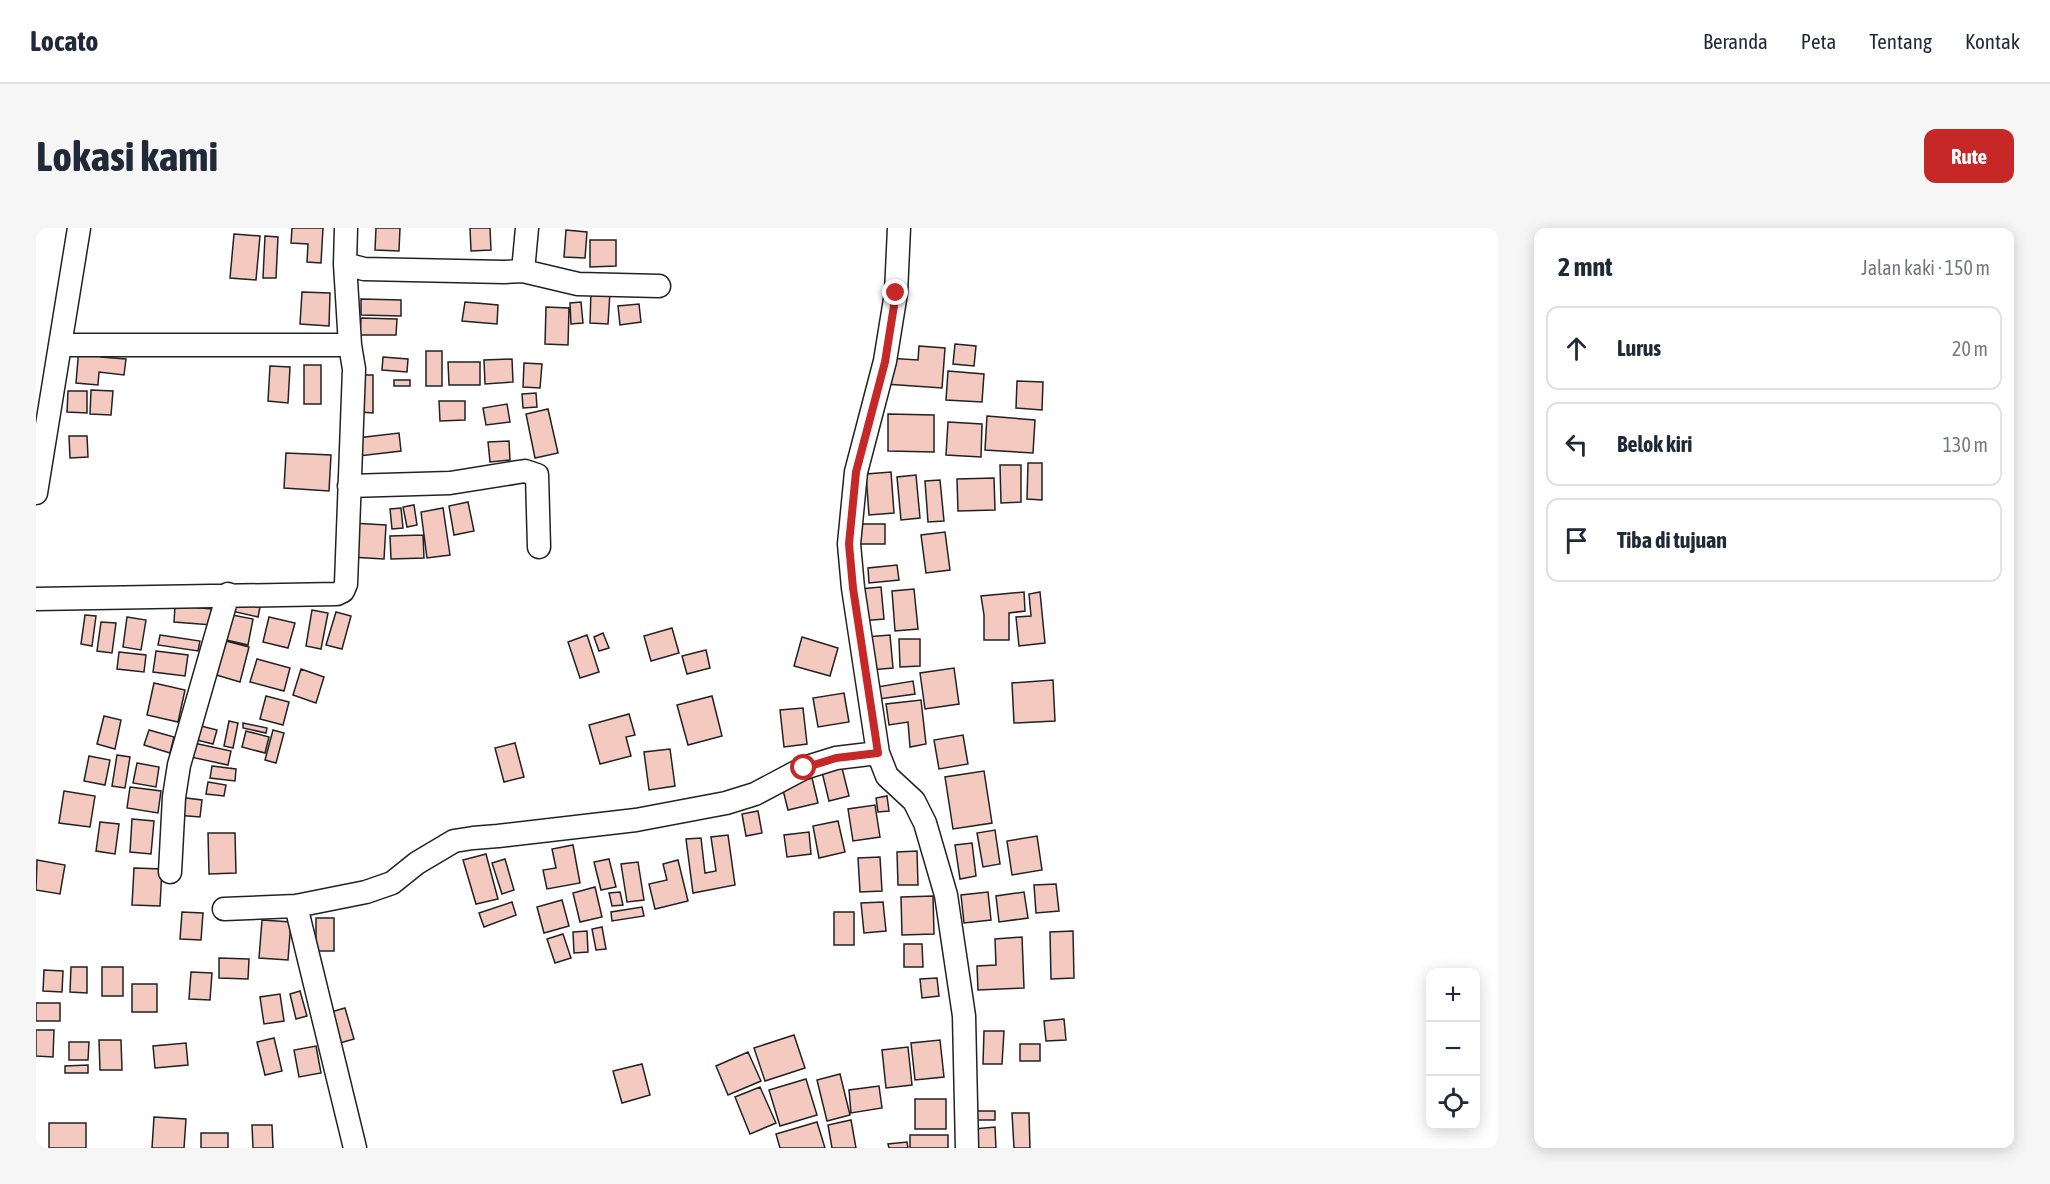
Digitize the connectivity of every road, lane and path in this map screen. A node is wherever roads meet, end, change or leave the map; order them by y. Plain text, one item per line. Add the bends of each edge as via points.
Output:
1 (79, 228) edge
2 (346, 228) edge
3 (527, 228) edge
4 (899, 228) edge
5 (345, 264) junction
6 (523, 271) junction
7 (659, 286) dead end
8 (62, 345) junction
9 (350, 345) junction
10 (350, 486) junction
11 (36, 493) edge
12 (539, 547) dead end
13 (228, 594) junction
14 (36, 598) edge
15 (878, 753) junction
16 (170, 872) dead end
17 (296, 906) junction
18 (224, 909) dead end
19 (355, 1148) edge
20 (967, 1148) edge

1 - 8 street
2 - 5 street
3 - 6 street
4 - 15 street via 896,293 885,362 856,472 849,544
5 - 6 street via 364,269
5 - 9 street
6 - 7 street via 578,284
8 - 9 street
8 - 11 street
9 - 10 street via 354,369
10 - 12 street via 450,483 533,472 537,475
10 - 13 street via 343,591
13 - 14 street
13 - 16 street via 179,765
15 - 17 street via 836,758 804,768 755,794 726,803 636,820 454,841 392,883
15 - 20 street via 887,776 914,801 925,823 946,894 964,1016
17 - 18 street
17 - 19 street

